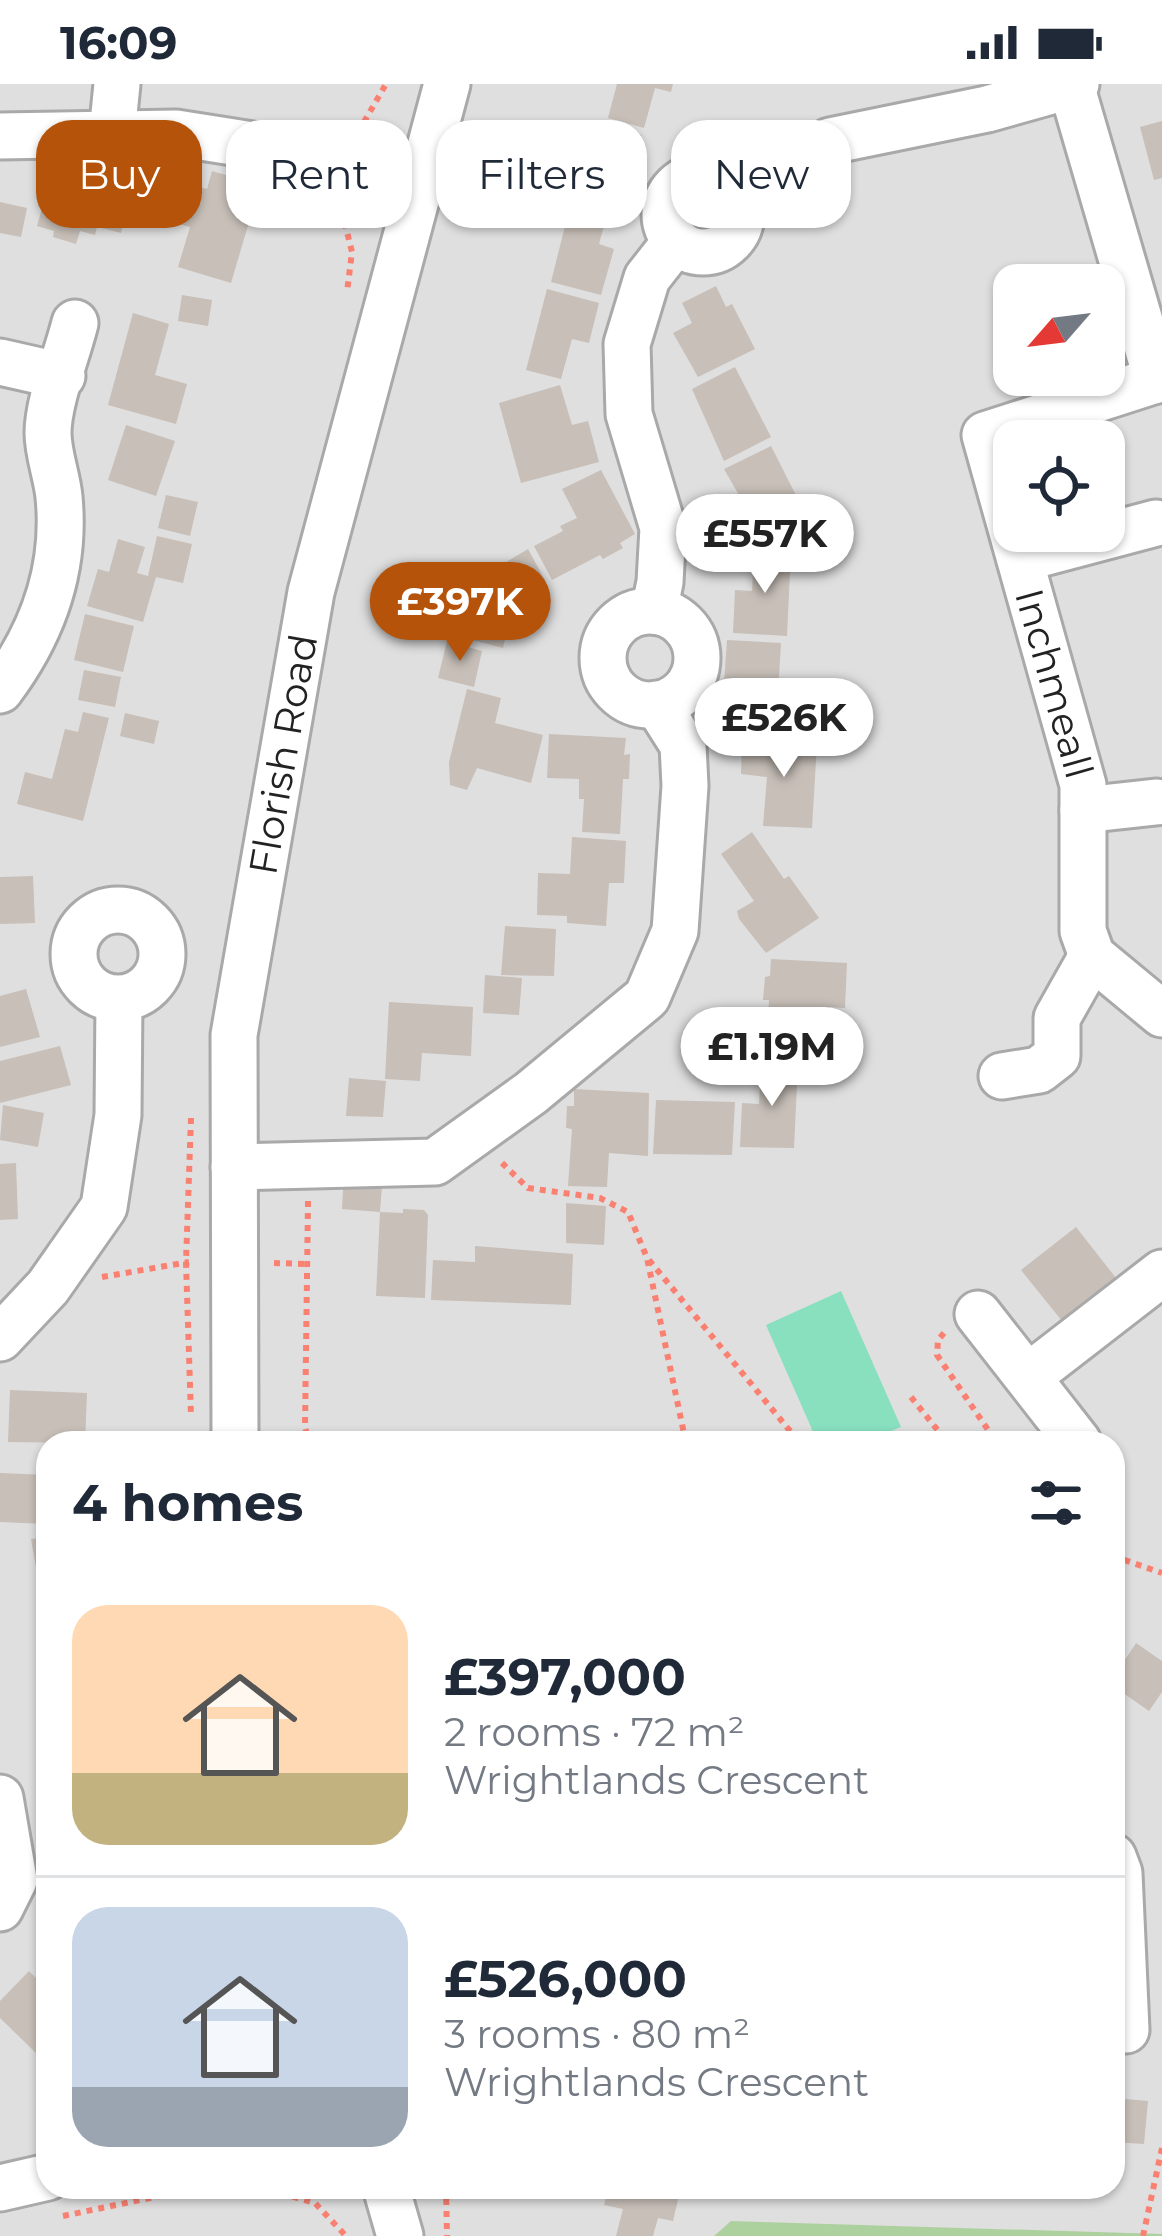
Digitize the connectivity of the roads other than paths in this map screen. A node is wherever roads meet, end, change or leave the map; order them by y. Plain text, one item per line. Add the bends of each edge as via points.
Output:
1 (117, 84) edge
2 (447, 84) edge
3 (1074, 85) edge
4 (911, 104) edge
5 (113, 120) edge
6 (851, 131) edge
7 (36, 135) edge
8 (0, 136) edge
9 (202, 137) edge
10 (423, 172) junction
11 (676, 241) dead end
12 (75, 323) dead end
13 (0, 362) edge
14 (62, 376) junction
15 (1160, 379) edge
16 (1156, 524) dead end
17 (1020, 559) junction
18 (654, 611) junction
19 (0, 690) edge
20 (657, 704) junction
21 (1156, 802) dead end
22 (1083, 810) junction
23 (1092, 956) junction
24 (119, 998) dead end
25 (1162, 1014) edge
26 (1003, 1076) dead end
27 (234, 1167) junction
28 (1162, 1273) edge
29 (978, 1314) road end
30 (2, 1333) edge
31 (1028, 1376) junction
32 (235, 1431) edge
33 (1070, 1431) edge
34 (0, 1798) edge
35 (0, 1908) edge
36 (1125, 1937) edge
37 (1134, 2034) edge
38 (0, 2188) edge
39 (36, 2196) edge
40 (389, 2199) edge
41 (400, 2236) edge

1 - 5 street
2 - 10 street, Florish Road
3 - 4 street via 987,110
3 - 15 street
4 - 6 street
7 - 8 street
9 - 10 street
10 - 27 street, Florish Road via 311,592 234,1034
11 - 18 street via 647,278 627,344 629,414 663,528
12 - 14 street
13 - 14 street
14 - 19 street via 48,431 60,544 48,603
15 - 17 street, Inchmeall via 985,435
16 - 17 street, Inchmeall
17 - 22 street, Inchmeall via 1083,785
18 - 20 street via 681,622 696,649 692,678
18 - 20 street via 612,629 602,659 614,688
20 - 27 street via 683,745 685,786 675,931 647,997 435,1162
21 - 22 street, Inchmeall
22 - 23 street, Inchmeall via 1083,931
23 - 25 street
23 - 26 street via 1057,1018 1057,1056 1040,1070
24 - 30 street via 118,1115 104,1207 48,1287
27 - 32 street, Florish Road
28 - 31 street
29 - 31 street
31 - 33 street
34 - 35 street via 14,1880
36 - 37 street
38 - 39 street
40 - 41 street

